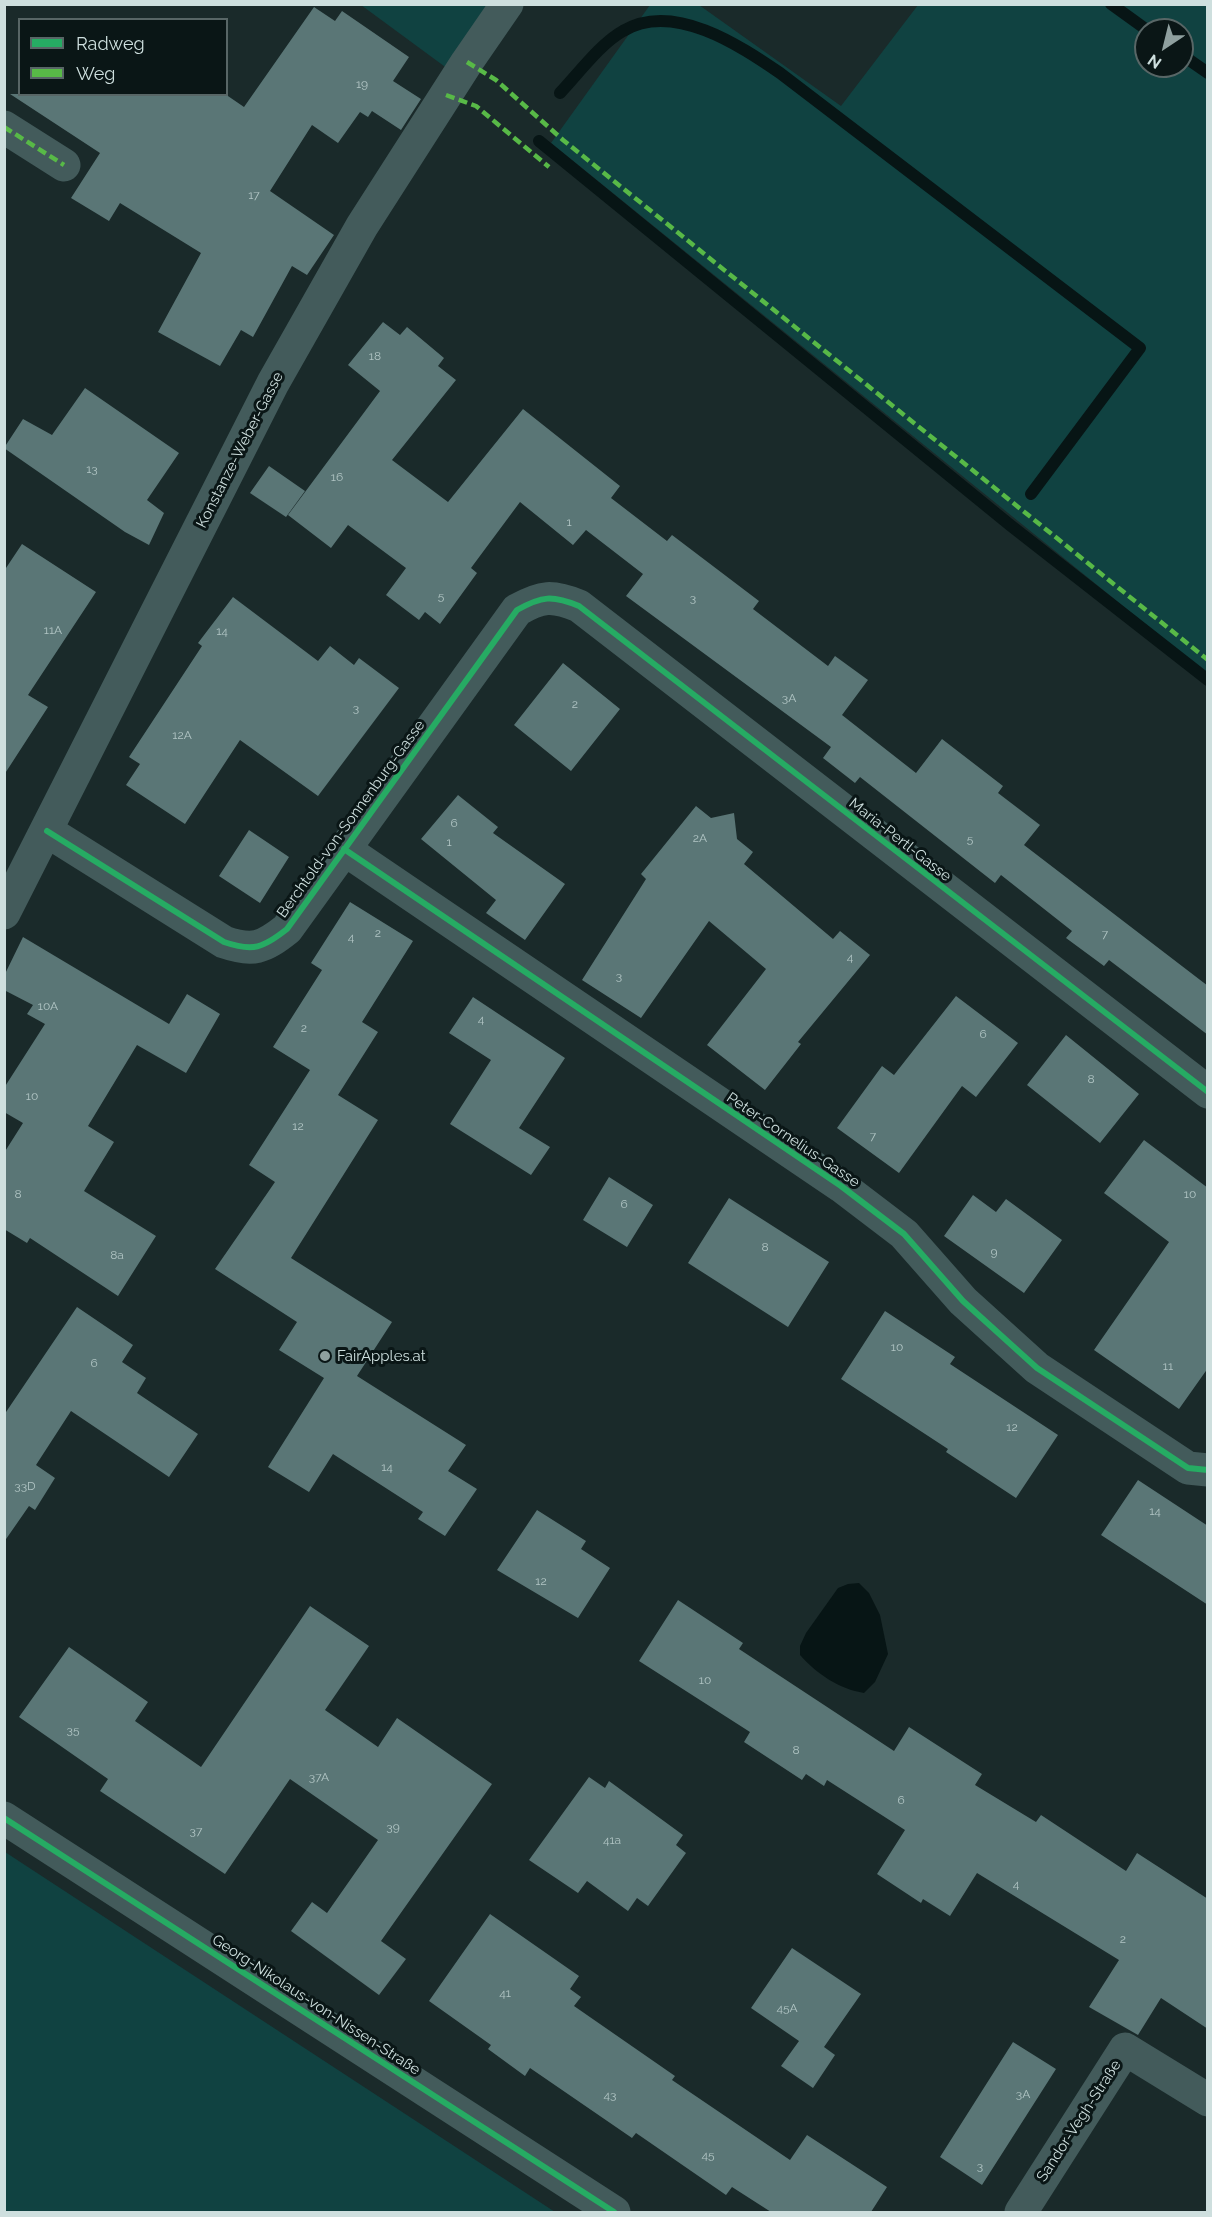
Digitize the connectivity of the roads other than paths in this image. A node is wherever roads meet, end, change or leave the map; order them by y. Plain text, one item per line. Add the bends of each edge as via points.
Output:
1 (507, 4) edge
2 (4, 127) edge
3 (64, 165) dead end
4 (579, 606) joint
5 (47, 831) junction
6 (344, 849) junction
7 (4, 913) edge
8 (1208, 1092) edge
9 (1208, 1470) edge
10 (4, 1818) edge
11 (1208, 2100) edge
12 (614, 2212) edge
13 (1021, 2212) edge

1 - 5 street, Konstanze-Weber-Gasse via 362,226 273,383
2 - 3 street
4 - 6 street, Berchtold-von-Sonnenburg-Gasse via 556,597 534,600 517,609
4 - 8 street, Maria-Pertl-Gasse
5 - 6 street, Berchtold-von-Sonnenburg-Gasse via 225,942 246,949 268,944 286,929
5 - 7 street, Konstanze-Weber-Gasse
6 - 9 street, Peter-Cornelius-Gasse via 841,1186 904,1234 963,1301 1037,1368 1188,1468
10 - 12 street, Georg-Nikolaus-von-Nissen-Straße
11 - 13 street, Sandor-Vegh-Straße via 1125,2049

